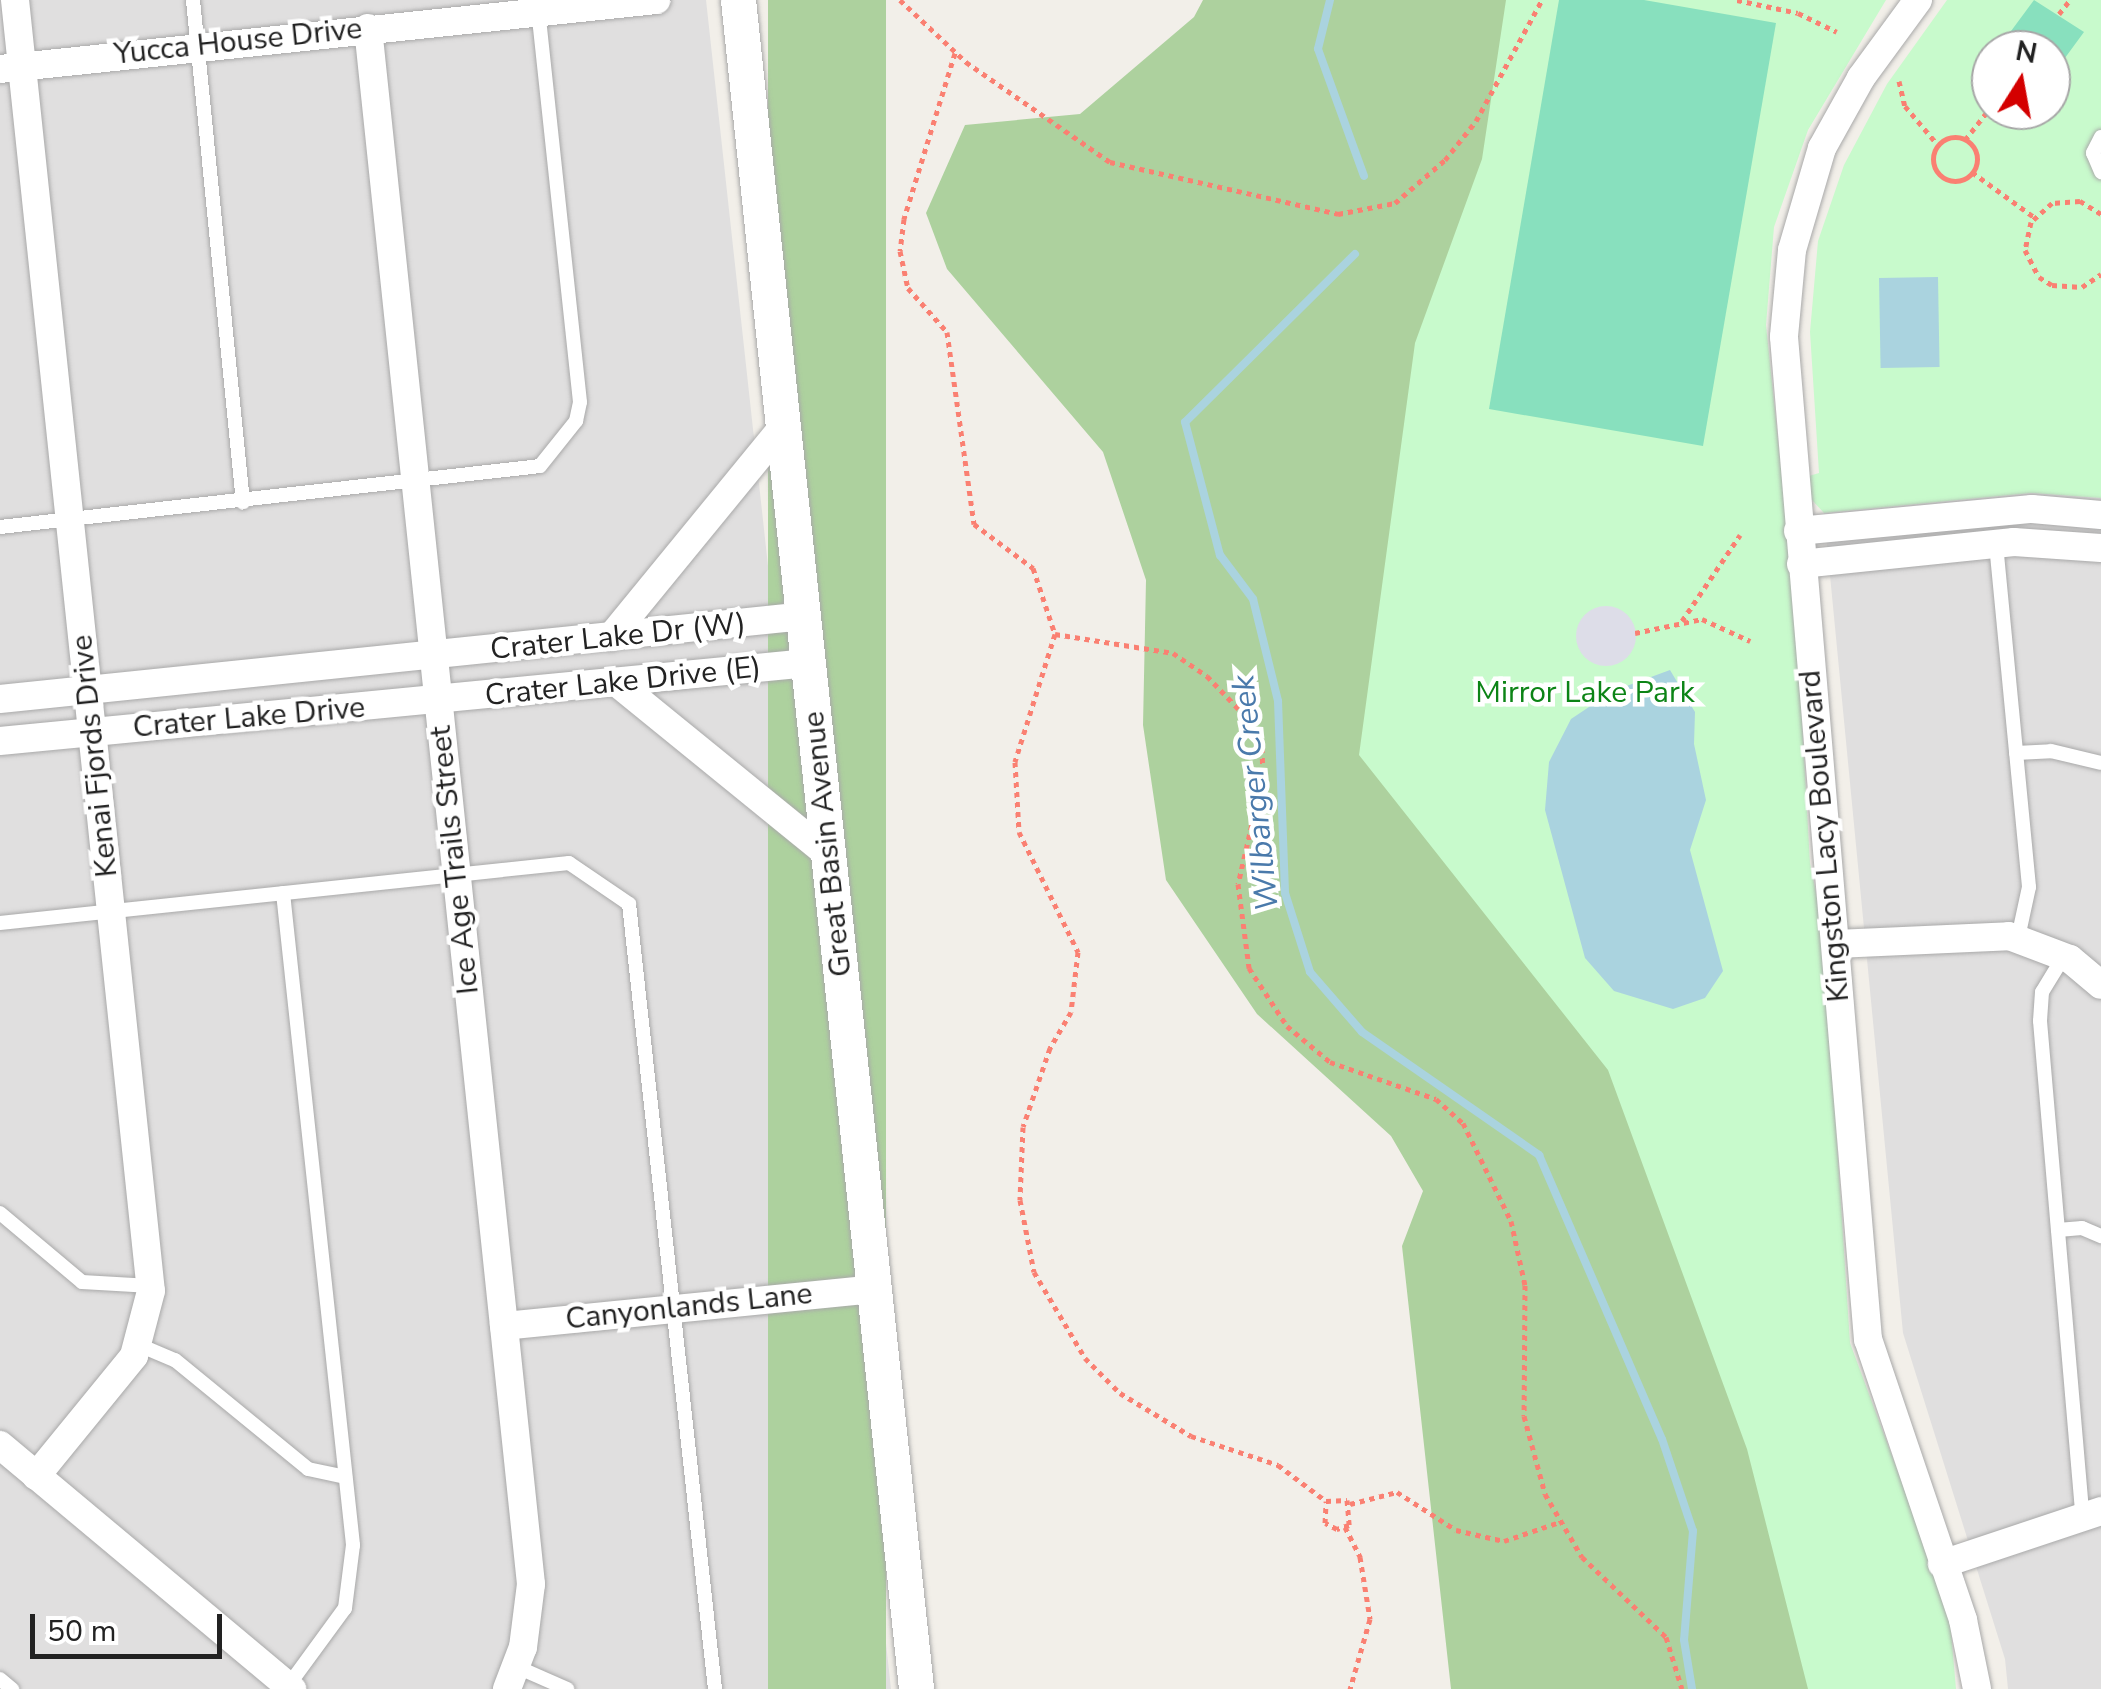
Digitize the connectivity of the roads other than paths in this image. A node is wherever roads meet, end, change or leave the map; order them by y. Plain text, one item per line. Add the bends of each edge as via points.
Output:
1 (16, 0) edge
2 (193, 0) edge
3 (656, 0) edge
4 (738, 0) edge
5 (1918, 0) edge
6 (554, 7) edge
7 (368, 28) junction
8 (197, 46) junction
9 (11, 68) edge
10 (2101, 136) edge
11 (2101, 172) edge
12 (784, 426) junction
13 (415, 484) junction
14 (242, 503) junction
15 (2101, 515) edge
16 (70, 521) junction
17 (0, 528) edge
18 (1798, 531) junction
19 (1996, 544) junction
20 (2101, 548) edge
21 (1801, 564) junction
22 (804, 616) junction
23 (612, 638) junction
24 (433, 657) junction
25 (808, 663) junction
26 (616, 682) junction
27 (87, 691) junction
28 (0, 699) edge
29 (438, 700) junction
30 (96, 732) junction
31 (0, 740) edge
32 (2016, 752) junction
33 (2101, 764) edge
34 (830, 858) junction
35 (456, 875) junction
36 (283, 893) junction
37 (111, 911) junction
38 (0, 924) edge
39 (2018, 938) junction
40 (1836, 944) junction
41 (2064, 956) junction
42 (2101, 985) edge
43 (0, 1213) edge
44 (2058, 1230) junction
45 (2101, 1236) edge
46 (150, 1286) junction
47 (875, 1289) junction
48 (676, 1309) junction
49 (504, 1326) junction
50 (139, 1345) junction
51 (0, 1446) edge
52 (36, 1476) junction
53 (346, 1477) junction
54 (2092, 1512) edge
55 (1942, 1564) junction
56 (512, 1678) edge
57 (0, 1679) edge
58 (290, 1687) edge
59 (12, 1689) edge
60 (568, 1689) edge
61 (715, 1689) edge
62 (916, 1689) edge
63 (1977, 1689) edge

1 - 9 street, Kenai Fjords Drive
2 - 8 lane
3 - 6 street, Yucca House Drive
4 - 12 street, Great Basin Avenue
5 - 18 street, Kingston Lacy Boulevard via 1844,107 1803,197 1784,338
6 - 7 street, Yucca House Drive
6 - 13 lane via 578,412 533,470
7 - 8 street, Yucca House Drive
7 - 13 street, Ice Age Trails Street
8 - 9 street, Yucca House Drive
8 - 14 lane
9 - 16 street, Kenai Fjords Drive
10 - 11 lane via 2092,154
12 - 22 street, Great Basin Avenue
12 - 23 street
13 - 14 lane
13 - 24 street, Ice Age Trails Street
14 - 16 lane
15 - 18 street via 2032,509
16 - 17 lane
16 - 27 street, Kenai Fjords Drive
18 - 21 street, Kingston Lacy Boulevard
19 - 20 street
19 - 21 street
19 - 32 lane
21 - 40 street, Kingston Lacy Boulevard
22 - 23 street, Crater Lake Dr (W)
22 - 25 street, Great Basin Avenue
23 - 24 street, Crater Lake Dr (W)
24 - 27 street, Crater Lake Drive
24 - 29 street, Ice Age Trails Street
25 - 26 street, Crater Lake Drive (E)
25 - 34 street, Great Basin Avenue
26 - 29 street, Crater Lake Drive (E)
26 - 34 street
27 - 28 street, Crater Lake Drive
27 - 30 street, Kenai Fjords Drive
29 - 30 street, Crater Lake Drive
29 - 35 street, Ice Age Trails Street
30 - 31 street, Crater Lake Drive
30 - 37 street, Kenai Fjords Drive
32 - 33 lane via 2052,751
32 - 39 lane via 2029,887
34 - 47 street, Great Basin Avenue
35 - 36 lane
35 - 48 lane via 577,864 632,910
35 - 49 street, Ice Age Trails Street
36 - 37 lane
36 - 53 lane
37 - 38 lane
37 - 46 street, Kenai Fjords Drive
39 - 40 street via 1976,933
39 - 41 street
40 - 55 street, Kingston Lacy Boulevard via 1868,1339
41 - 42 street
41 - 44 lane via 2040,1001
43 - 46 lane via 82,1282
44 - 45 lane via 2082,1228
44 - 54 lane
46 - 50 street, Kenai Fjords Drive via 151,1310
47 - 48 street, Canyonlands Lane
47 - 62 street, Great Basin Avenue
48 - 49 street, Canyonlands Lane
48 - 61 lane
49 - 56 street, Ice Age Trails Street via 532,1584
50 - 52 street, Kenai Fjords Drive
50 - 53 lane via 175,1360 308,1470
51 - 52 street
52 - 58 street
53 - 58 lane via 350,1588 330,1635
54 - 55 street
55 - 63 street, Kingston Lacy Boulevard
56 - 60 lane
57 - 59 lane

